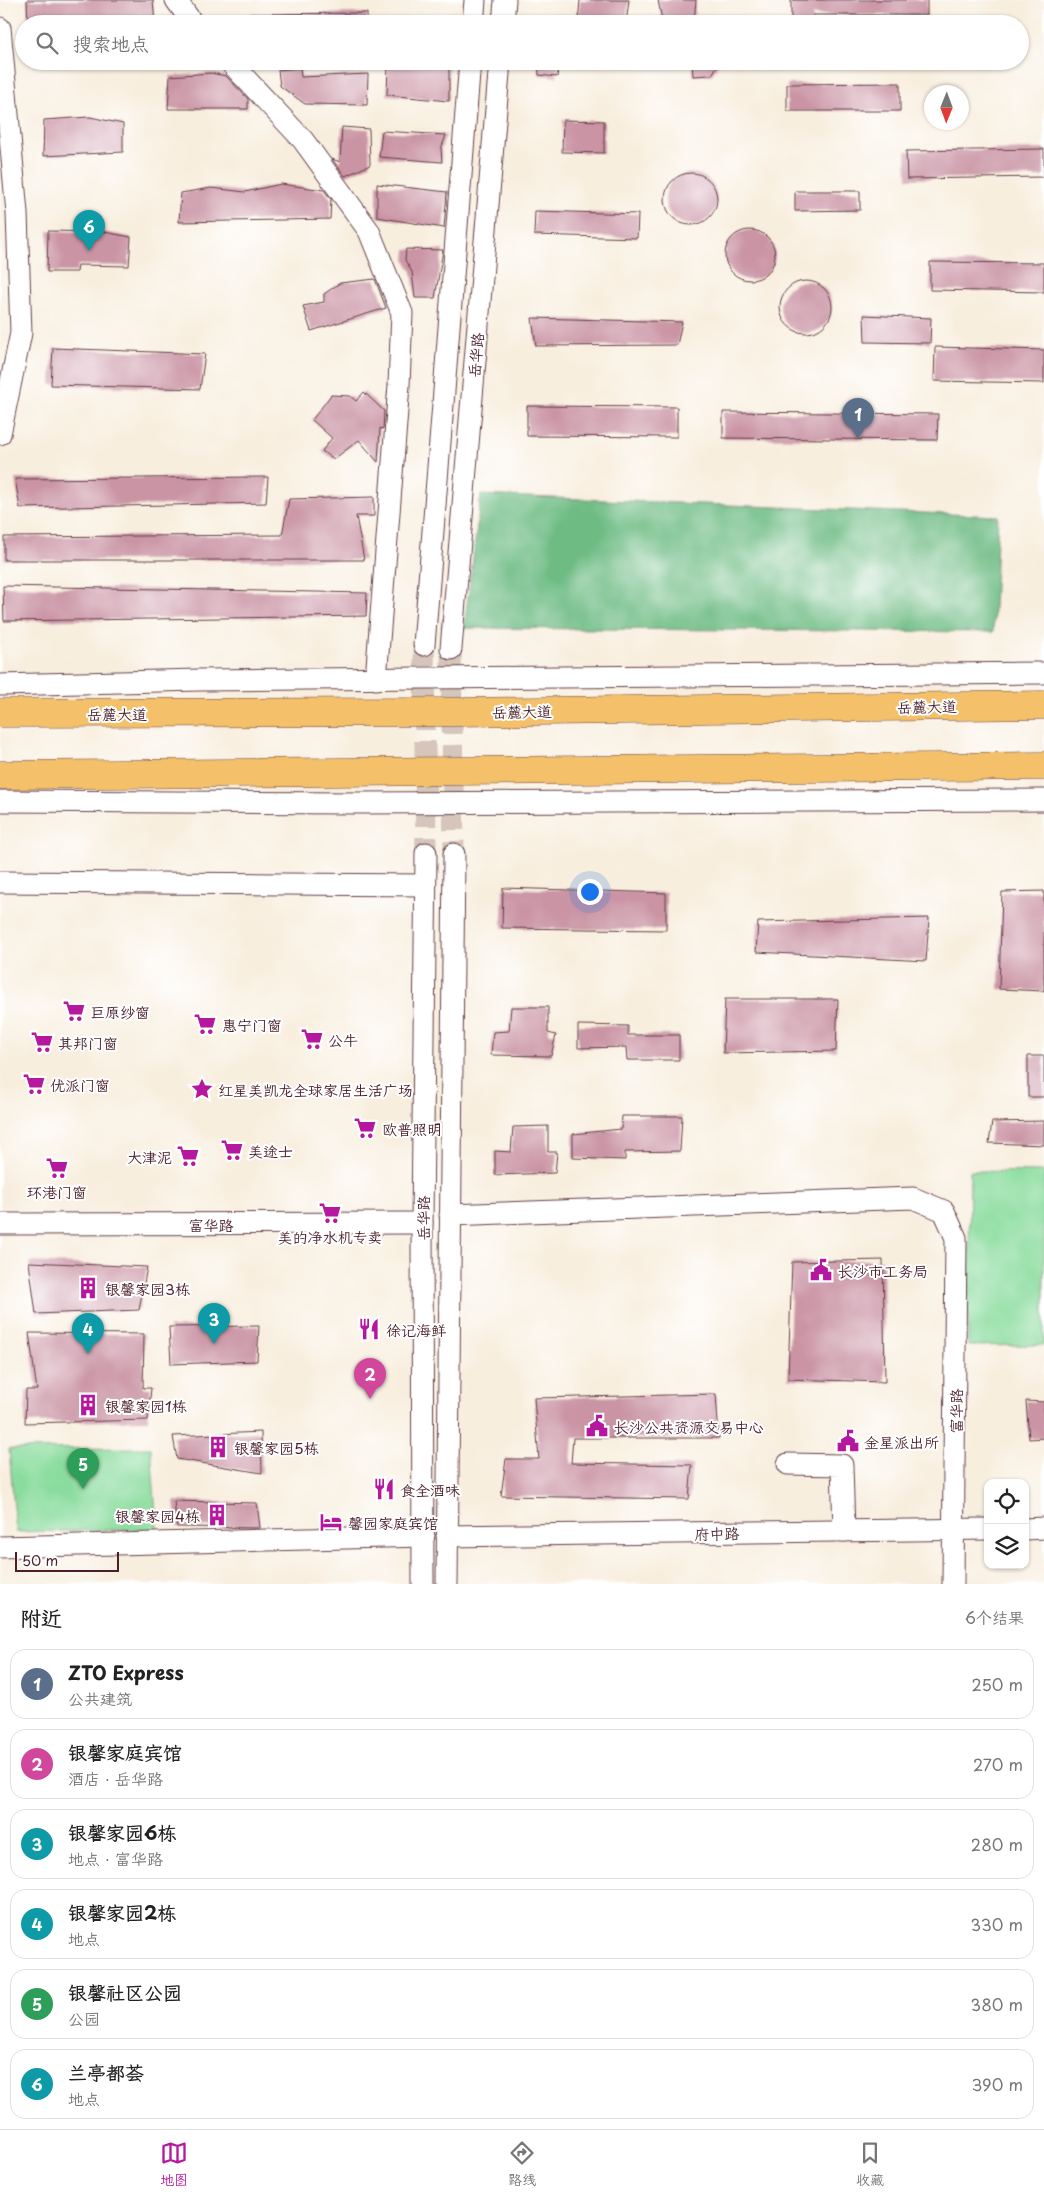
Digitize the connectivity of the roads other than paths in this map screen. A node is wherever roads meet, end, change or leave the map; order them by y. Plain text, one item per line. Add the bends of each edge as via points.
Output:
1 (176, 0) edge
2 (475, 0) edge
3 (505, 0) edge
4 (187, 15) edge
5 (474, 15) edge
6 (504, 15) edge
7 (0, 28) edge
8 (237, 70) edge
9 (469, 70) edge
10 (499, 70) edge
11 (0, 434) edge
12 (424, 645) tunnel mouth
13 (451, 649) tunnel mouth
14 (1044, 672) edge
15 (376, 679) junction
16 (0, 685) edge
17 (1044, 705) edge
18 (0, 713) edge
19 (1044, 766) edge
20 (0, 775) edge
21 (1044, 800) edge
22 (0, 801) edge
23 (426, 852) tunnel mouth
24 (454, 854) tunnel mouth
25 (0, 882) edge
26 (425, 884) junction
27 (450, 1215) junction
28 (422, 1223) junction
29 (0, 1224) edge
30 (0, 1231) edge
31 (788, 1464) dead end
32 (1044, 1528) edge
33 (984, 1529) edge
34 (1029, 1529) edge
35 (954, 1530) junction
36 (844, 1531) junction
37 (424, 1536) junction
38 (447, 1536) junction
39 (0, 1547) edge
40 (423, 1584) edge
41 (447, 1584) edge
42 (954, 1584) edge

1 - 4 street
2 - 5 street
3 - 6 street
7 - 11 street via 17,214 20,333
8 - 15 street via 303,140 369,231 402,313
9 - 12 street, 岳华路
10 - 13 street, 岳华路
14 - 15 street
15 - 16 street
17 - 18 highway, 岳麓大道
19 - 20 highway
21 - 22 street
23 - 26 street, 岳华路
24 - 27 street, 岳华路
25 - 26 street
26 - 28 street, 岳华路
27 - 35 street, 富华路 via 913,1198 944,1211 956,1238
27 - 38 street, 岳华路
28 - 29 street, 富华路
28 - 37 street, 岳华路
29 - 30 street
31 - 36 street via 842,1465
32 - 34 street
33 - 35 street, 府中路
35 - 36 street, 府中路
35 - 42 street, 富华路
36 - 38 street, 府中路
37 - 39 street
37 - 40 street, 岳华路
38 - 41 street, 岳华路

